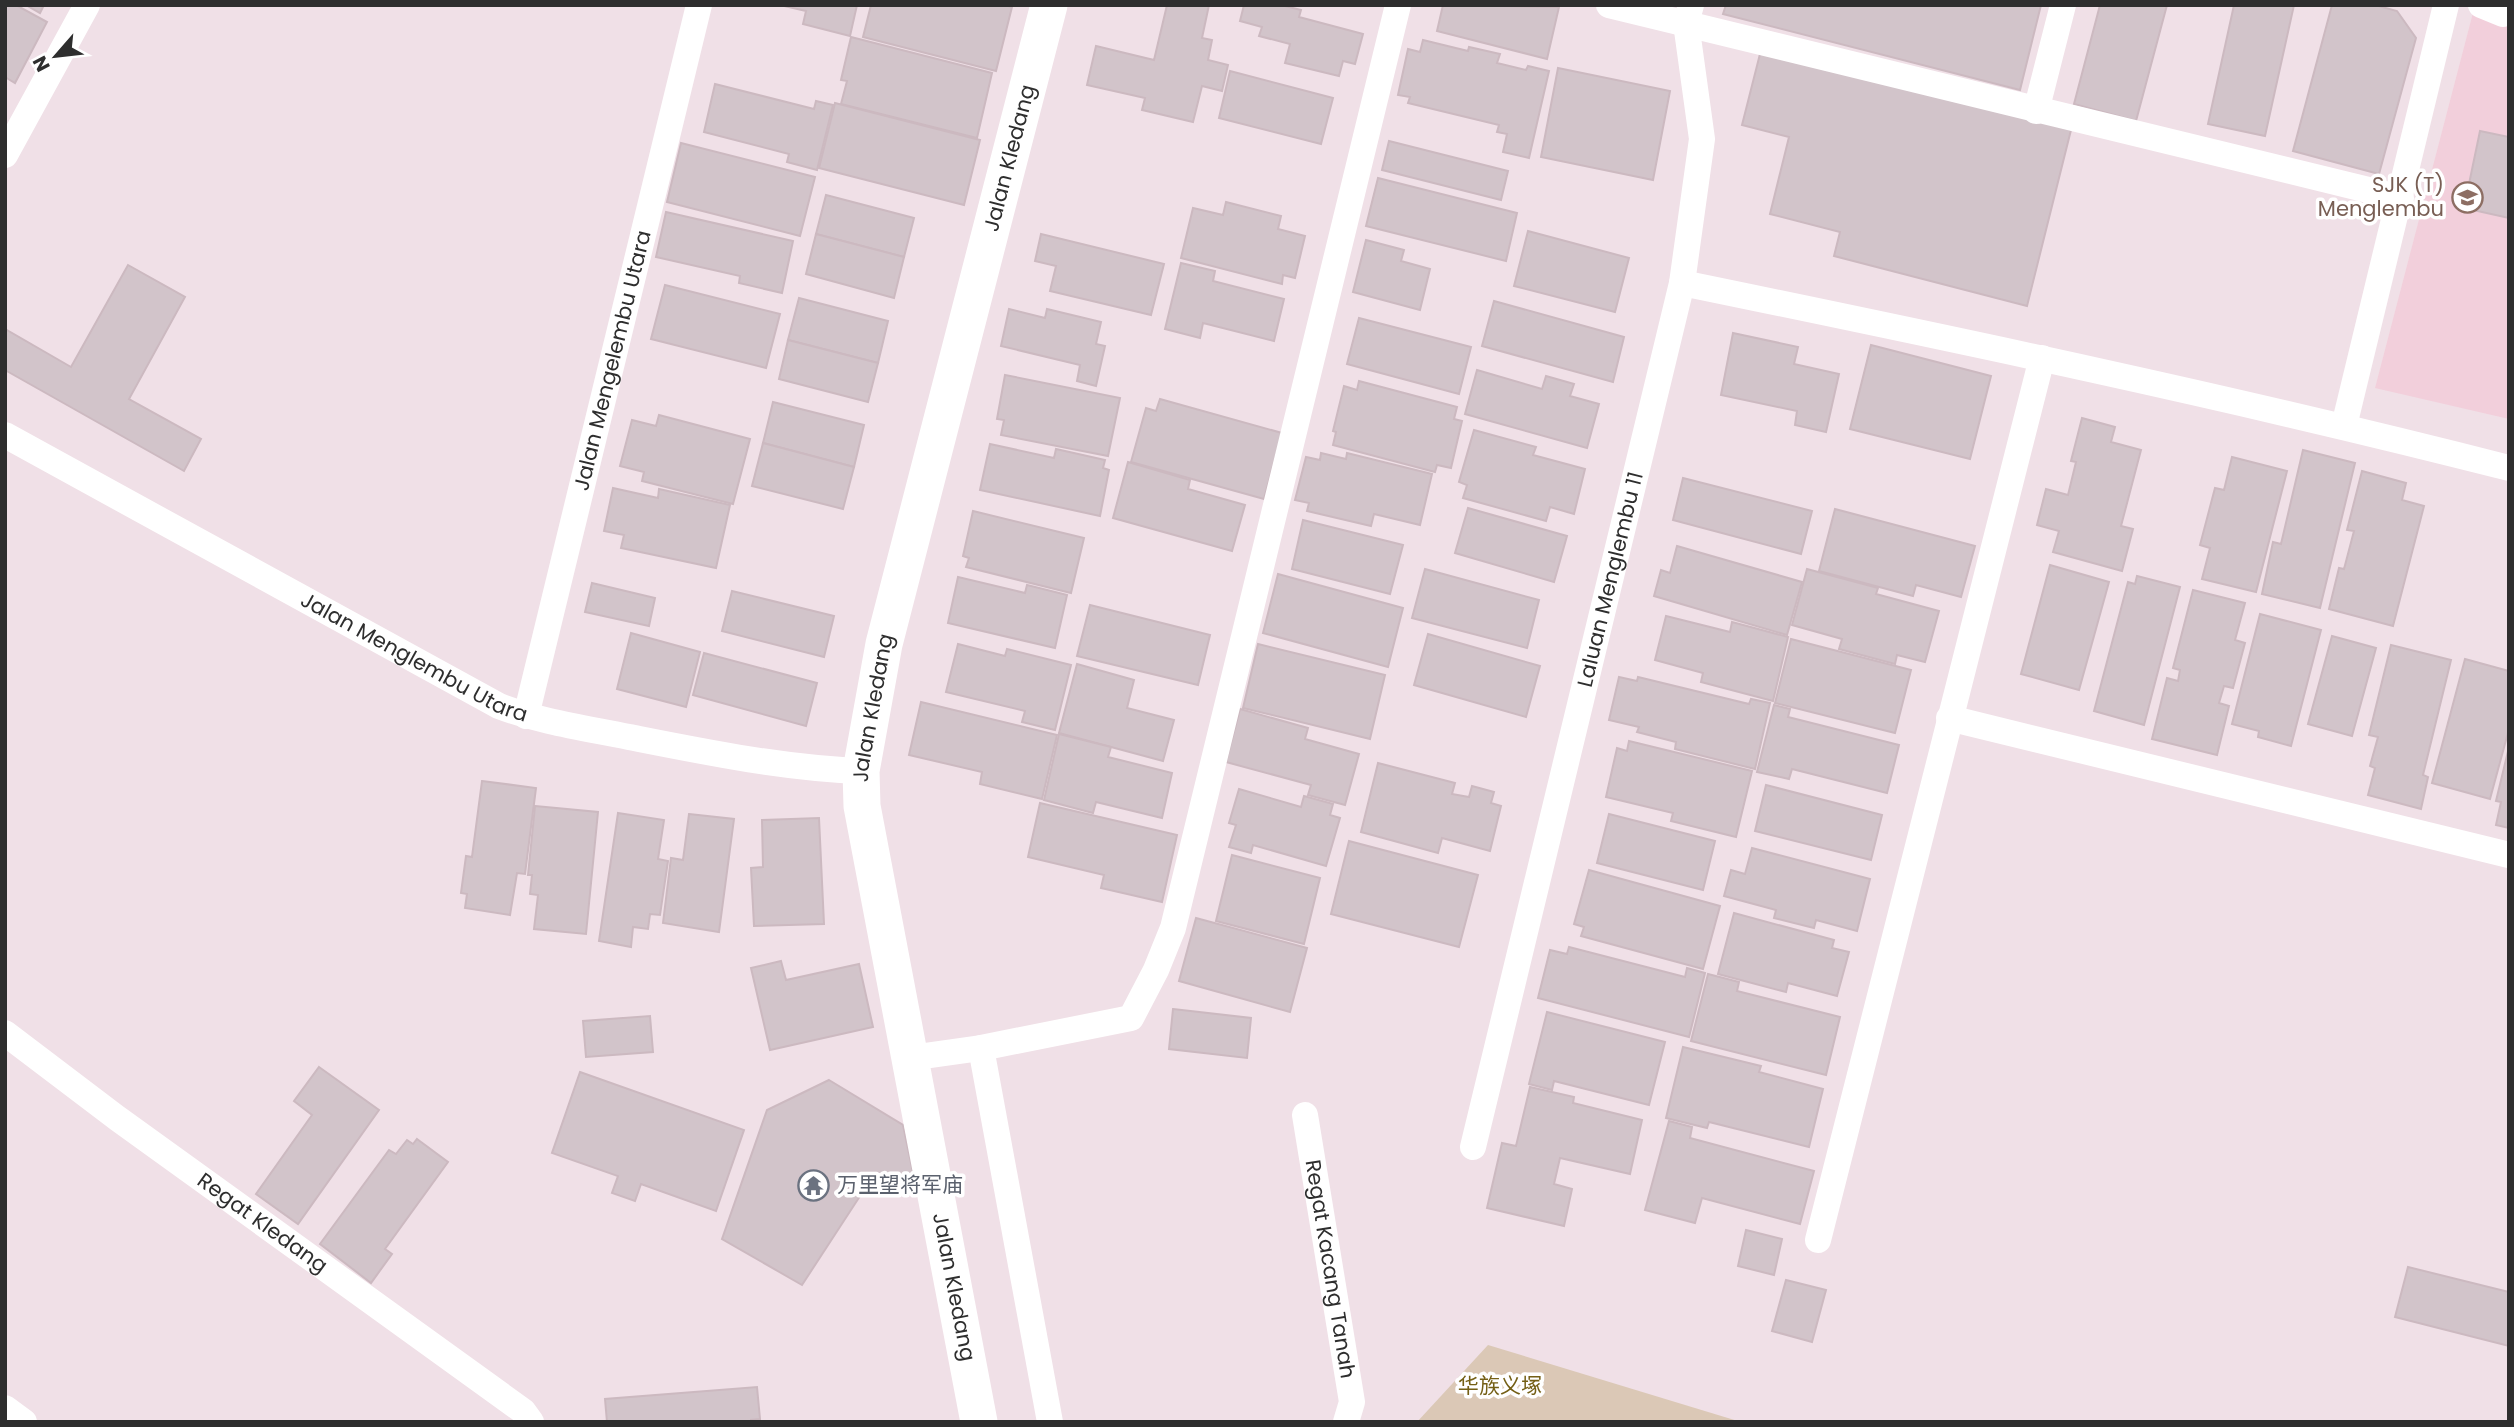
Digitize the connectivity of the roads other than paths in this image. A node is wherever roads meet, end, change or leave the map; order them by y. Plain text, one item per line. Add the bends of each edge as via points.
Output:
1 (87, 5) edge
2 (699, 5) edge
3 (1049, 5) edge
4 (1398, 5) edge
5 (1609, 5) edge
6 (2063, 5) edge
7 (2446, 5) edge
8 (1688, 14) edge
9 (2036, 111) junction
10 (5, 155) edge
11 (2401, 198) junction
12 (1682, 283) junction
13 (2042, 358) junction
14 (2344, 426) junction
15 (5, 435) edge
16 (2509, 468) edge
17 (526, 716) junction
18 (1949, 718) junction
19 (861, 771) junction
20 (2509, 855) edge
21 (5, 1033) edge
22 (981, 1048) junction
23 (910, 1058) junction
24 (1305, 1115) dead end
25 (1473, 1147) dead end
26 (1818, 1240) dead end
27 (5, 1408) edge
28 (527, 1416) edge
29 (24, 1422) edge
30 (979, 1422) edge
31 (1050, 1422) edge
32 (1346, 1422) edge

1 - 10 street
2 - 17 street, Jalan Mengelembu Utara
3 - 19 main road, Jalan Kledang via 884,644
4 - 22 street via 1172,928 1156,971 1131,1018
5 - 8 street
6 - 9 street
7 - 11 street
8 - 9 street
8 - 12 street, Laluan Menglembu 11 via 1702,139
9 - 11 street
11 - 14 street
12 - 13 street
12 - 25 street, Laluan Menglembu 11
13 - 14 street
13 - 18 street
14 - 16 street
15 - 17 street, Jalan Menglembu Utara via 499,706
17 - 19 street, Jalan Menglembu Utara via 712,752
18 - 20 street
18 - 26 street
19 - 23 main road, Jalan Kledang via 862,806
21 - 28 street, Regat Kledang
22 - 23 street
22 - 31 street
23 - 30 main road, Jalan Kledang
24 - 32 street, Regat Kacang Tanah via 1352,1402
27 - 29 street

